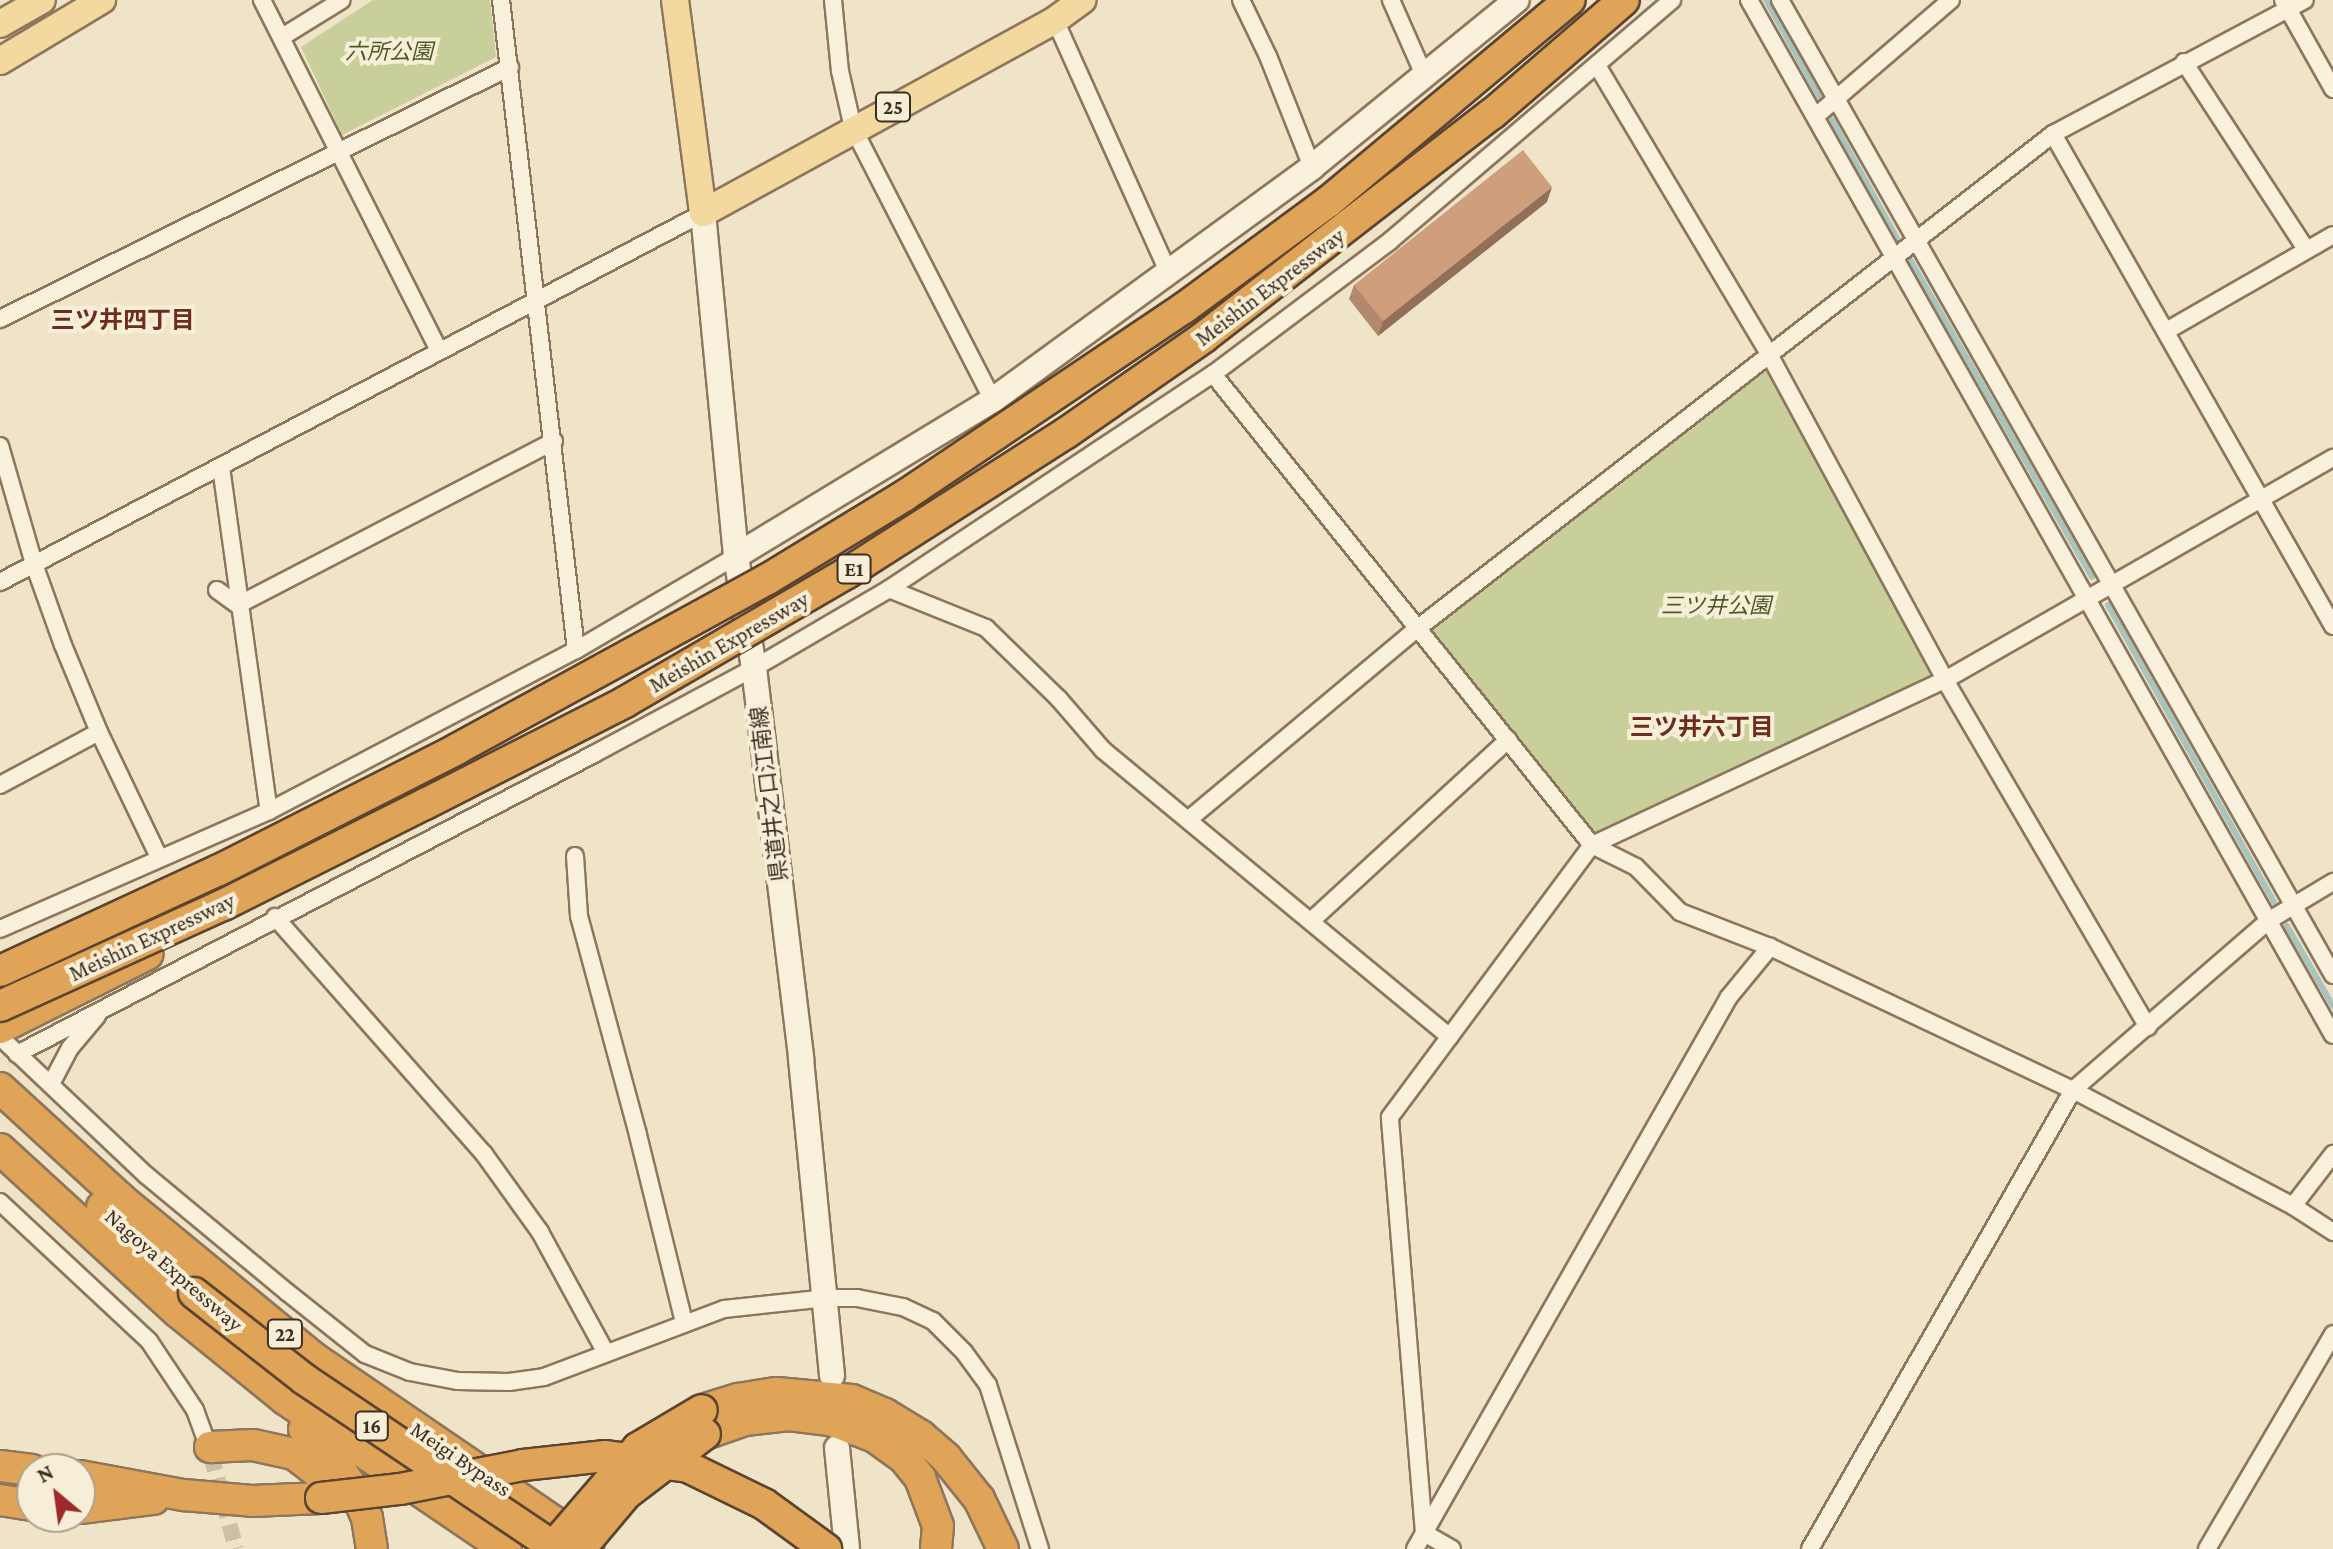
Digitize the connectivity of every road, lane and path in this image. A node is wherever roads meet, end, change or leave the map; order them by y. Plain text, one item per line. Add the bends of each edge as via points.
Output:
1 (42, 0) edge
2 (102, 0) edge
3 (262, 0) edge
4 (342, 0) edge
5 (501, 0) edge
6 (675, 0) edge
7 (833, 0) edge
8 (1083, 0) edge
9 (1241, 0) edge
10 (1391, 0) edge
11 (1517, 0) edge
12 (1570, 0) edge
13 (1624, 0) edge
14 (1672, 0) edge
15 (1749, 0) edge
16 (1780, 0) edge
17 (1951, 0) edge
18 (2305, 0) edge
19 (2285, 4) edge
20 (1055, 20) junction
21 (0, 24) edge
22 (282, 37) junction
23 (0, 61) edge
24 (2184, 62) junction
25 (510, 67) junction
26 (1598, 67) junction
27 (1425, 77) junction
28 (2333, 89) edge
29 (1835, 100) junction
30 (1816, 116) junction
31 (853, 128) junction
32 (2053, 134) junction
33 (338, 151) junction
34 (1312, 167) junction
35 (703, 213) junction
36 (2333, 235) edge
37 (1918, 240) junction
38 (2306, 249) junction
39 (1895, 259) junction
40 (1169, 274) junction
41 (535, 302) junction
42 (0, 319) edge
43 (2168, 330) junction
44 (439, 351) junction
45 (1770, 356) junction
46 (1213, 374) junction
47 (993, 400) junction
48 (554, 441) junction
49 (0, 446) edge
50 (2333, 458) edge
51 (221, 467) junction
52 (2261, 498) junction
53 (736, 556) junction
54 (34, 564) junction
55 (0, 582) edge
56 (2109, 585) junction
57 (889, 589) junction
58 (217, 590) dead end
59 (2087, 599) junction
60 (238, 605) junction
61 (2333, 626) edge
62 (1418, 628) junction
63 (576, 650) junction
64 (754, 668) junction
65 (1945, 680) junction
66 (99, 732) junction
67 (1508, 740) junction
68 (0, 785) edge
69 (269, 811) junction
70 (1188, 820) junction
71 (1592, 845) junction
72 (575, 856) dead end
73 (159, 857) junction
74 (2333, 882) edge
75 (223, 905) junction
76 (2293, 905) junction
77 (275, 917) junction
78 (1311, 921) junction
79 (2268, 921) junction
80 (0, 929) edge
81 (1770, 947) junction
82 (0, 971) edge
83 (2333, 975) edge
84 (0, 1006) edge
85 (100, 1012) junction
86 (2148, 1027) junction
87 (0, 1028) edge
88 (2333, 1035) edge
89 (0, 1037) edge
90 (1450, 1037) junction
91 (17, 1054) junction
92 (51, 1084) junction
93 (2073, 1090) junction
94 (1, 1105) edge
95 (0, 1149) edge
96 (2333, 1154) edge
97 (0, 1169) edge
98 (0, 1202) edge
99 (2293, 1206) junction
100 (2333, 1232) edge
101 (827, 1298) junction
102 (169, 1316) junction
103 (684, 1322) junction
104 (2333, 1334) edge
105 (606, 1353) junction
106 (832, 1375) dead end
107 (704, 1422) junction
108 (837, 1448) dead end
109 (210, 1451) joint
110 (96, 1479) edge
111 (184, 1495) junction
112 (96, 1506) edge
113 (367, 1518) junction
114 (1424, 1533) junction
115 (372, 1549) edge
116 (486, 1549) edge
117 (506, 1549) edge
118 (551, 1549) edge
119 (557, 1549) edge
120 (580, 1549) edge
121 (594, 1549) edge
122 (826, 1549) edge
123 (847, 1549) edge
124 (936, 1549) edge
125 (1003, 1549) edge
126 (1040, 1549) edge
127 (1415, 1549) edge
128 (1452, 1549) edge
129 (1810, 1549) edge
130 (2207, 1549) edge

1 - 21 main road
2 - 23 main road
3 - 22 street
4 - 22 street
5 - 25 street
6 - 35 main road
7 - 31 street via 840,71
8 - 20 main road, 25
9 - 34 street
10 - 27 street
11 - 27 main road
12 - 82 highway, Meishin Expressway / E1, bridge via 1304,220 1041,407 904,496 768,579 457,749 219,870
13 - 75 highway, Meishin Expressway / E1, bridge via 1349,228 1066,433 847,573 625,702
14 - 26 street
15 - 30 street
16 - 29 street
17 - 29 street
18 - 19 street
19 - 24 street
19 - 28 street
20 - 31 main road, 25
20 - 40 street
22 - 33 street
24 - 32 street
24 - 38 street
25 - 33 street
25 - 41 street
26 - 45 street
26 - 46 street via 1390,241
27 - 34 main road
29 - 30 street
29 - 37 street
30 - 39 street
31 - 35 main road, 25
31 - 47 street
32 - 37 street
32 - 43 street
33 - 42 street
33 - 44 street
34 - 40 main road
35 - 41 street
35 - 53 main road, 県道井之口江南線
36 - 38 street
37 - 39 street
37 - 56 street
38 - 43 street
39 - 45 street
39 - 59 street
40 - 47 main road
41 - 44 street
41 - 48 street
43 - 52 street
44 - 51 street
45 - 62 street
45 - 65 street
46 - 57 street
46 - 62 street
47 - 53 main road
48 - 60 street
48 - 63 street
49 - 54 street
50 - 52 street
51 - 54 street
51 - 60 street
52 - 56 street
52 - 61 street
53 - 63 street
53 - 64 main road, 県道井之口江南線
54 - 55 street
54 - 66 street
56 - 59 street
56 - 76 street
57 - 64 street
57 - 70 street via 986,628 1103,750
58 - 60 street
59 - 65 street
59 - 79 street
60 - 69 street
62 - 67 street
62 - 70 street
63 - 69 street
64 - 77 street
64 - 101 main road, 県道井之口江南線
65 - 71 street
65 - 86 street
66 - 68 street
66 - 73 street
67 - 71 street
67 - 78 street
69 - 73 street
70 - 78 street
71 - 81 street via 1636,867 1680,912
71 - 90 street
72 - 103 street via 579,916
73 - 80 street
74 - 76 street
75 - 84 highway, Meishin Expressway / E1, bridge
75 - 87 highway, bridge via 196,929
76 - 79 street
76 - 83 street
77 - 85 street
77 - 105 street via 484,1154 540,1232
78 - 90 street
79 - 86 street
79 - 88 street
81 - 93 street
81 - 114 street via 1729,997
85 - 91 street
85 - 92 street via 70,1048
86 - 93 street
89 - 91 street
90 - 114 street via 1390,1117
91 - 92 street
92 - 105 street via 146,1175 365,1354 410,1372 458,1381 509,1382 544,1377
93 - 99 street
93 - 129 street
94 - 119 highway, Nagoya Expressway / 16, bridge via 194,1293 280,1360
94 - 121 highway, Meigi Bypass / 22 via 314,1358
95 - 117 highway, Nagoya Expressway / 16 via 178,1312 285,1399
96 - 99 street
97 - 102 highway, 22
98 - 109 street via 149,1341 195,1410
99 - 100 street
101 - 103 street via 724,1309
101 - 106 main road, 県道井之口江南線
101 - 126 street via 903,1307 933,1321 964,1352 996,1404
102 - 113 highway via 247,1388 312,1435 356,1493
102 - 116 highway, 22 via 407,1497
103 - 105 street
104 - 130 street
107 - 118 highway, bridge via 638,1448
107 - 120 highway, bridge via 626,1494
107 - 124 highway via 789,1415 830,1420 875,1437 904,1458 920,1478 936,1518
107 - 125 highway via 738,1399 777,1393 852,1400 885,1414 946,1458 979,1499
108 - 123 main road
109 - 113 highway via 253,1445 294,1454
110 - 111 highway
111 - 112 highway
111 - 122 highway, bridge via 252,1501 321,1498 606,1456 688,1467 764,1504
113 - 115 highway
114 - 127 street
114 - 128 street

